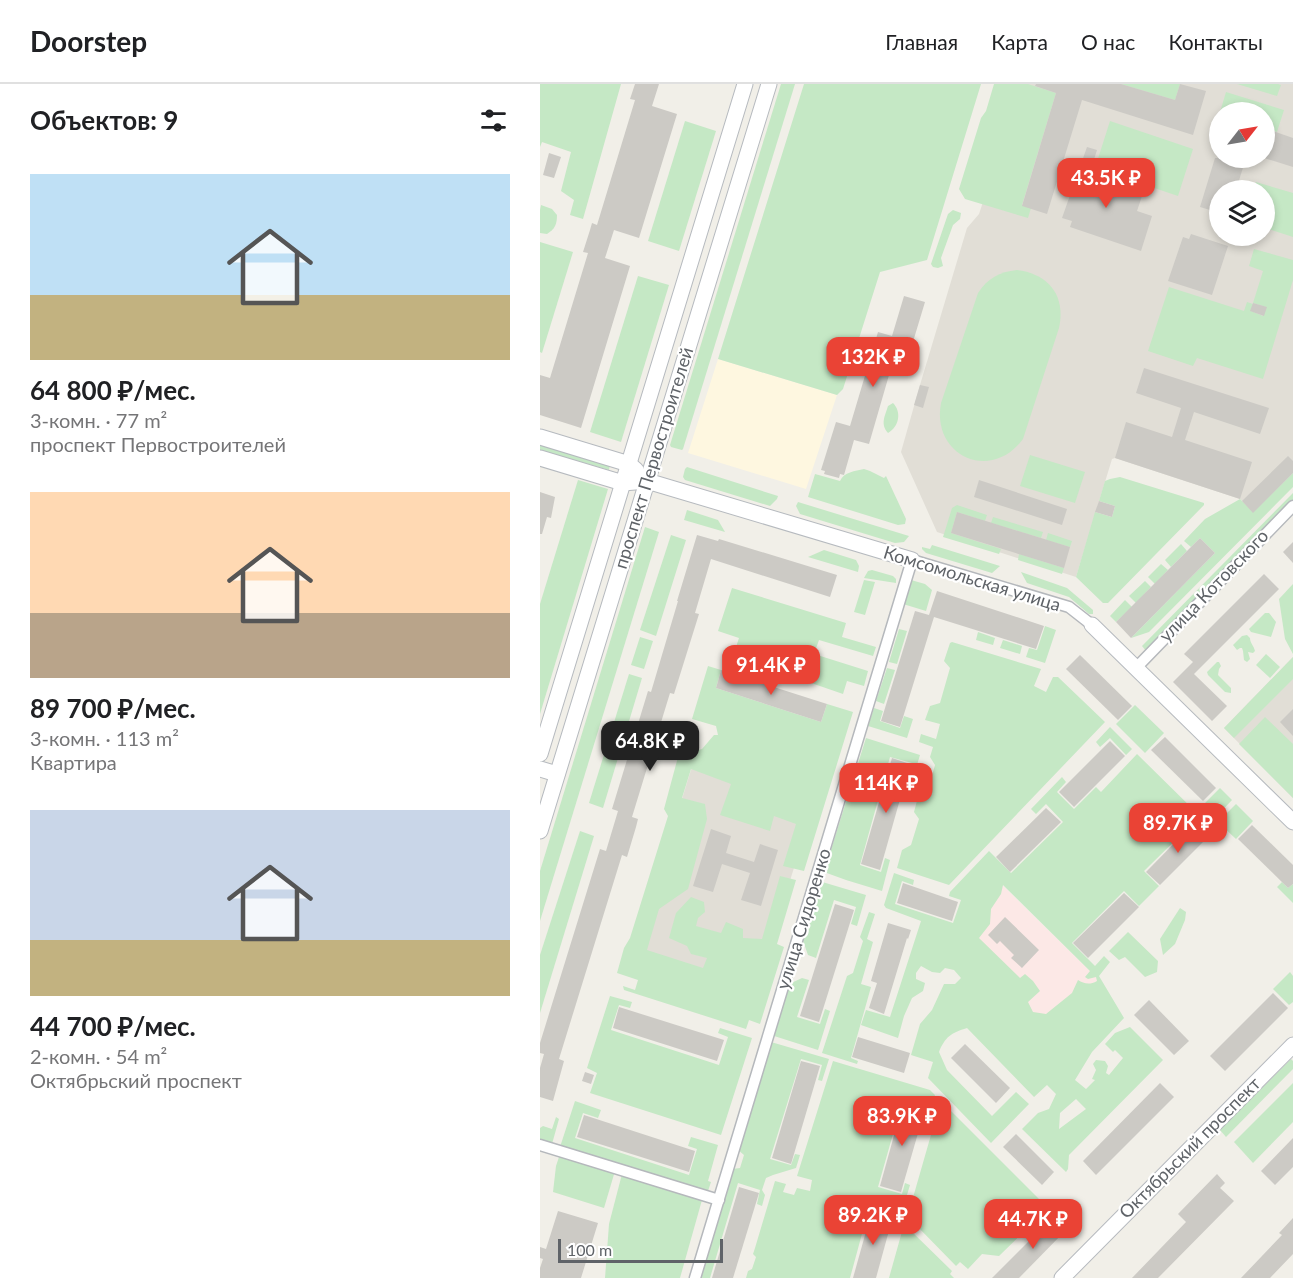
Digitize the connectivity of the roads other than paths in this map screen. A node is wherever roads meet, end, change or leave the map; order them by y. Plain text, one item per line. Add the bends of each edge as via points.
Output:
1 (745, 84) edge
2 (769, 84) edge
3 (735, 118) junction
4 (756, 124) junction
5 (688, 270) junction
6 (710, 276) junction
7 (540, 437) edge
8 (540, 458) edge
9 (629, 464) junction
10 (647, 481) junction
11 (623, 483) junction
12 (1293, 506) edge
13 (912, 560) junction
14 (1092, 625) joint
15 (572, 650) junction
16 (593, 657) junction
17 (1136, 668) junction
18 (540, 754) edge
19 (540, 768) edge
20 (557, 774) junction
21 (545, 798) edge
22 (1293, 822) edge
23 (540, 831) edge
24 (1293, 1045) edge
25 (540, 1145) edge
26 (719, 1200) junction
27 (695, 1278) edge
28 (1062, 1278) edge

1 - 3 main road, проспект Первостроителей
2 - 4 main road, проспект Первостроителей
3 - 4 main road
3 - 5 main road, проспект Первостроителей
4 - 6 main road, проспект Первостроителей
5 - 6 main road
5 - 9 main road, проспект Первостроителей
6 - 10 main road, проспект Первостроителей
7 - 9 main road, Комсомольская улица
8 - 11 main road, Комсомольская улица
9 - 10 main road, Комсомольская улица
9 - 11 main road, проспект Первостроителей
10 - 11 main road, Комсомольская улица
10 - 13 main road, Комсомольская улица
10 - 16 main road, проспект Первостроителей
11 - 15 main road, проспект Первостроителей
12 - 17 street, улица Котовского
13 - 14 street, Комсомольская улица via 1069,608
13 - 26 street, улица Сидоренко
14 - 17 main road, Комсомольская улица
15 - 16 main road
15 - 18 main road, проспект Первостроителей
16 - 20 main road, проспект Первостроителей
17 - 22 main road, Комсомольская улица
19 - 20 main road
20 - 21 main road, проспект Первостроителей
21 - 23 main road, проспект Первостроителей
24 - 28 main road, Октябрьский проспект
25 - 26 street
26 - 27 street, улица Сидоренко

